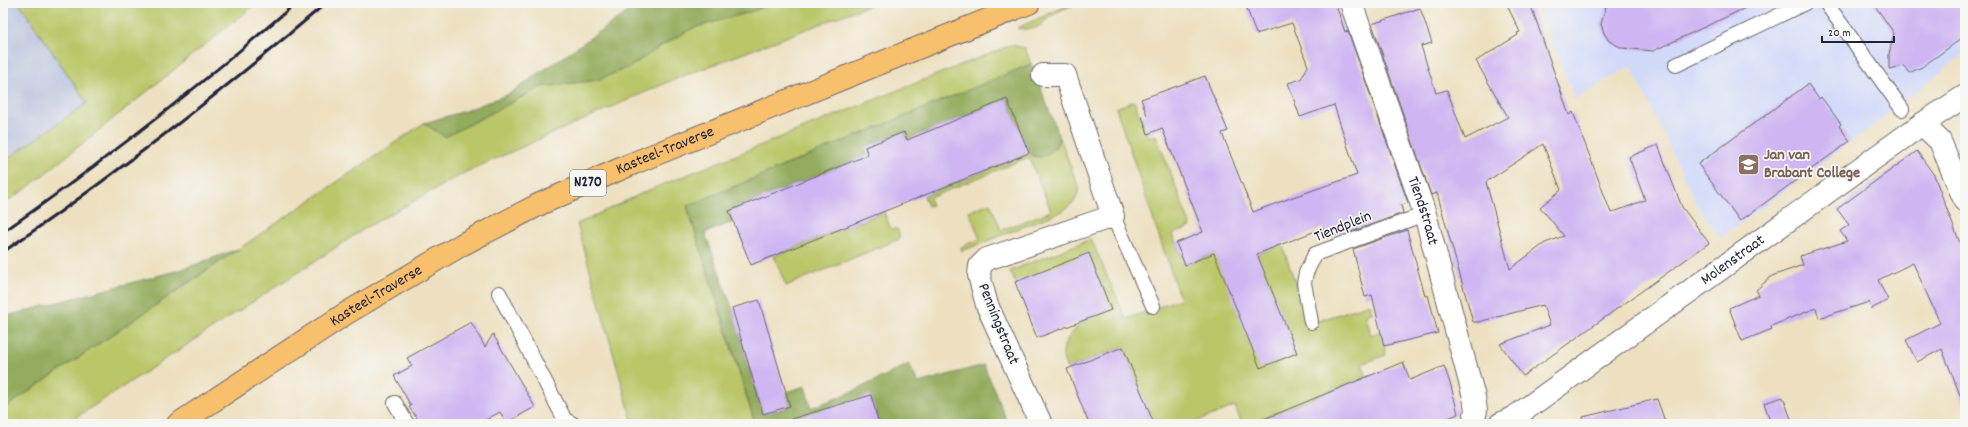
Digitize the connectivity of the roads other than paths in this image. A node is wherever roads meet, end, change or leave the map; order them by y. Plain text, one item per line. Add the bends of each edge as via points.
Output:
1 (1029, 3) edge
2 (1351, 3) edge
3 (1805, 3) edge
4 (1826, 3) edge
5 (1676, 65) dead end
6 (1043, 76) dead end
7 (1965, 96) edge
8 (1902, 109) dead end
9 (1922, 124) junction
10 (1965, 201) edge
11 (1425, 214) junction
12 (1113, 216) junction
13 (499, 293) dead end
14 (1153, 306) dead end
15 (1311, 322) dead end
16 (395, 403) dead end
17 (568, 423) edge
18 (178, 424) edge
19 (407, 424) edge
20 (1041, 424) edge
21 (1473, 424) edge
22 (1500, 424) edge

1 - 18 main road, Kasteel-Traverse / N270 via 540,204 463,244 345,314
2 - 11 street, Tiendstraat
3 - 5 lane
4 - 8 lane
6 - 12 street via 1065,75
7 - 9 street, Molenstraat
9 - 10 street via 1940,141
9 - 22 street, Molenstraat via 1612,348 1516,416
11 - 15 lane, Tiendplein via 1315,254 1304,283
11 - 21 street, Tiendstraat via 1474,397 1476,410
12 - 14 lane
12 - 20 street, Penningstraat via 987,259 980,266 979,275 987,305
13 - 17 lane
16 - 19 lane

